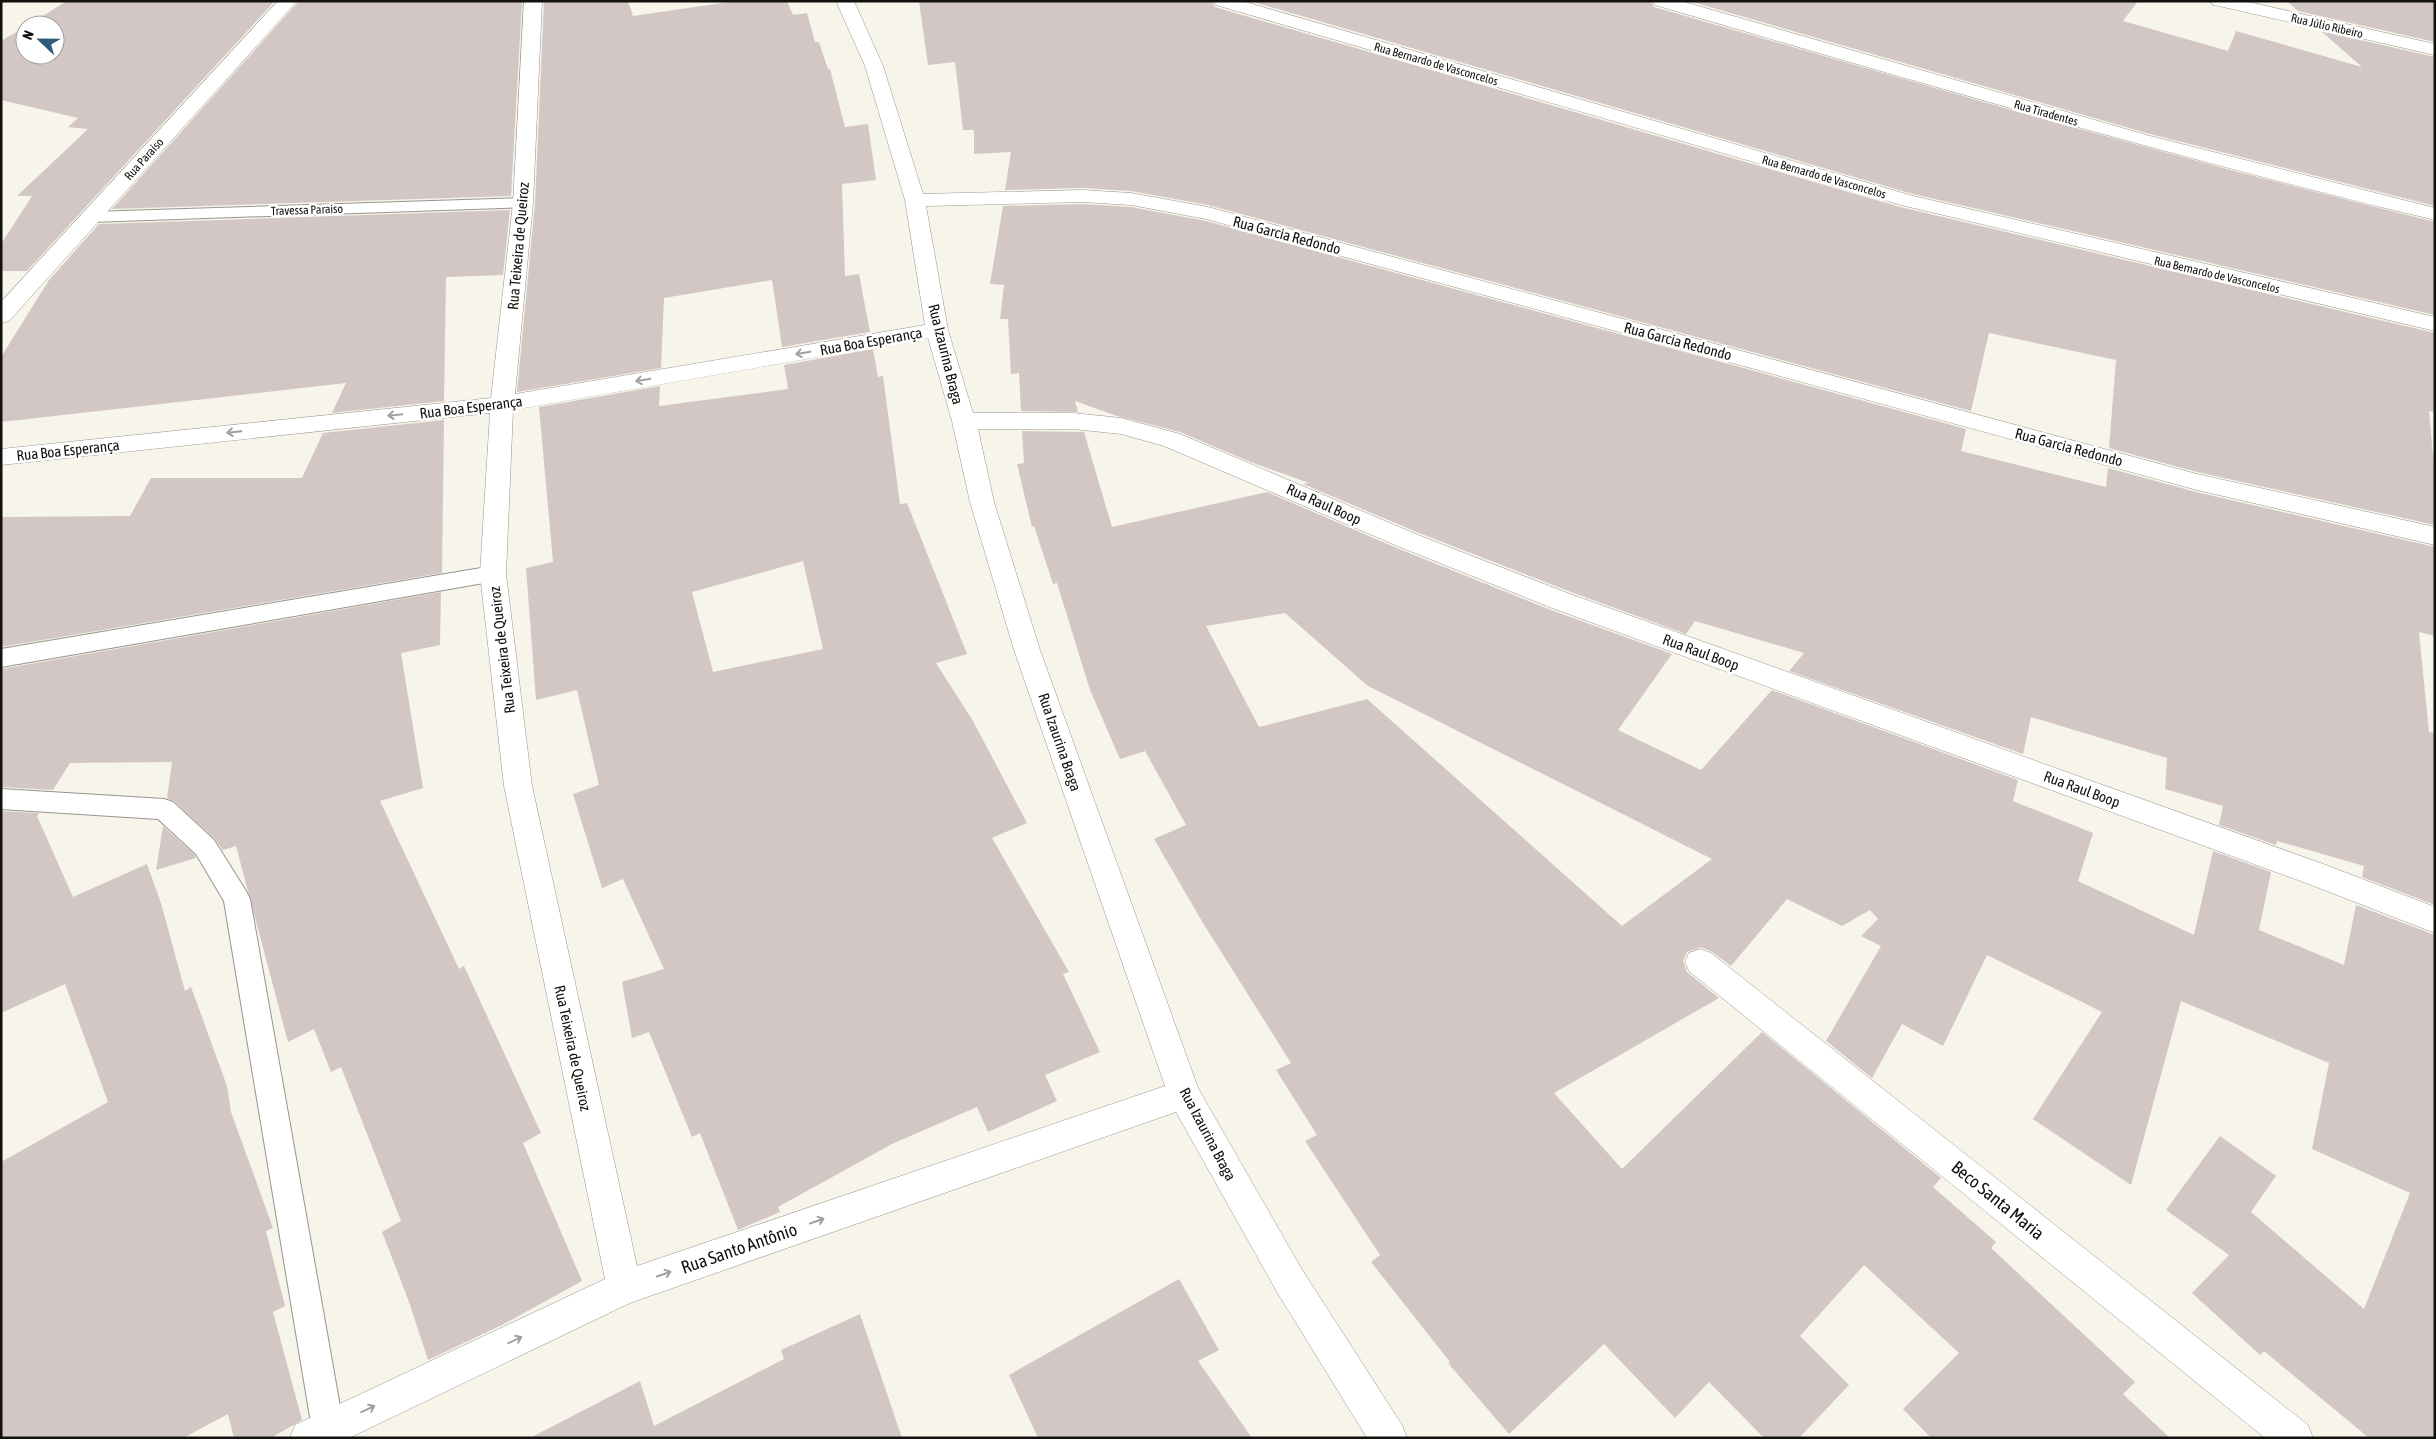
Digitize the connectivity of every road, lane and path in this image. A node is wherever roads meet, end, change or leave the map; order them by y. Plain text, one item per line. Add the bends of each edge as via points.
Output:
1 (288, 1) edge
2 (533, 1) edge
3 (845, 1) edge
4 (1222, 1) edge
5 (1661, 1) edge
6 (2219, 1) edge
7 (2435, 50) edge
8 (915, 200) junction
9 (523, 203) junction
10 (2435, 214) edge
11 (91, 217) junction
12 (1, 316) edge
13 (2435, 324) edge
14 (937, 330) junction
15 (502, 404) junction
16 (964, 421) junction
17 (1, 457) edge
18 (2435, 536) edge
19 (493, 574) junction
20 (1, 658) edge
21 (1, 798) edge
22 (2435, 920) edge
23 (1700, 962) dead end
24 (1184, 1094) junction
25 (624, 1288) junction
26 (318, 1433) edge
27 (1389, 1438) edge
28 (2295, 1438) edge

1 - 11 street, Rua Paraíso
2 - 9 street, Rua Teixeira de Queiroz
3 - 8 street, Rua Izaurina Braga via 874,66
4 - 13 street, Rua Bernardo de Vasconcelos via 1908,202
5 - 10 street, Rua Tiradentes via 2123,136
6 - 7 street, Rua Júlio Ribeiro
8 - 14 street, Rua Izaurina Braga
8 - 18 street, Rua Garcia Redondo via 1082,196 1132,199 1208,213 2197,482
9 - 11 lane, Travessa Paraiso
9 - 15 street, Rua Teixeira de Queiroz
11 - 12 street, Rua Paraíso
14 -> 15 street, Rua Boa Esperança
14 - 16 street, Rua Izaurina Braga
15 -> 17 street, Rua Boa Esperança
15 - 19 street, Rua Teixeira de Queiroz
16 - 22 street, Rua Raul Boop via 1073,421 1121,426 1172,440 1409,541 1561,601
16 - 24 street, Rua Izaurina Braga via 982,502 1027,650
19 - 20 lane
19 - 25 street, Rua Teixeira de Queiroz via 518,786
21 - 26 lane via 164,810 205,847 237,899
23 - 28 street, Beco Santa Maria
25 -> 24 street, Rua Santo Antônio
24 - 27 street, Rua Izaurina Braga via 1289,1280
26 -> 25 street, Rua Santo Antônio

